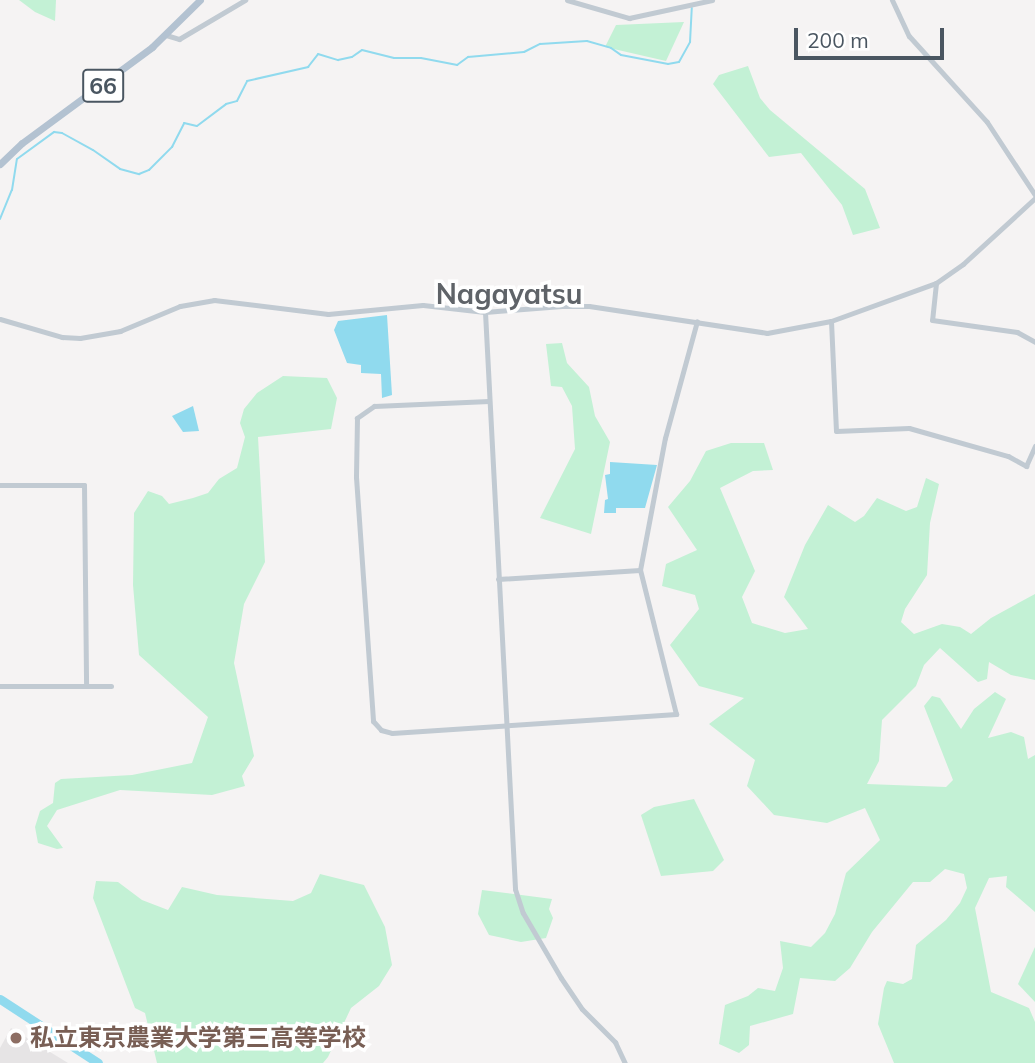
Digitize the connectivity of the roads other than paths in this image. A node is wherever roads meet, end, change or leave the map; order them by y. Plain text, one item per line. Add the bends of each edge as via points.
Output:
1 (200, 0) edge
2 (245, 0) edge
3 (567, 0) edge
4 (712, 0) edge
5 (892, 0) edge
6 (166, 35) junction
7 (0, 164) edge
8 (1035, 196) edge
9 (936, 283) junction
10 (485, 312) junction
11 (0, 319) edge
12 (697, 321) junction
13 (831, 321) junction
14 (1035, 342) edge
15 (489, 401) junction
16 (1035, 446) edge
17 (0, 485) edge
18 (640, 570) junction
19 (498, 579) junction
20 (0, 686) edge
21 (86, 686) junction
22 (111, 686) dead end
23 (508, 727) junction
24 (625, 1063) edge

1 - 6 main road, 66
2 - 6 street via 179,39
3 - 4 street via 629,18
5 - 8 street via 909,36 987,122
6 - 7 main road, 66
8 - 9 street via 963,264
9 - 13 street
9 - 14 street via 932,320 1017,332
10 - 11 street via 423,305 328,313 214,300 180,306 120,331 80,338
10 - 12 street via 589,306
10 - 15 street
12 - 13 street via 767,333
12 - 18 street via 665,438
13 - 16 street via 836,431 909,428 1008,456 1026,466
15 - 19 street
15 - 23 street via 374,406 356,418 356,477 370,714 376,727 392,733
17 - 21 street via 84,485
18 - 19 street
18 - 23 street via 676,714
19 - 23 street
20 - 21 street
21 - 22 street
23 - 24 street via 515,889 523,913 582,1009 615,1042

